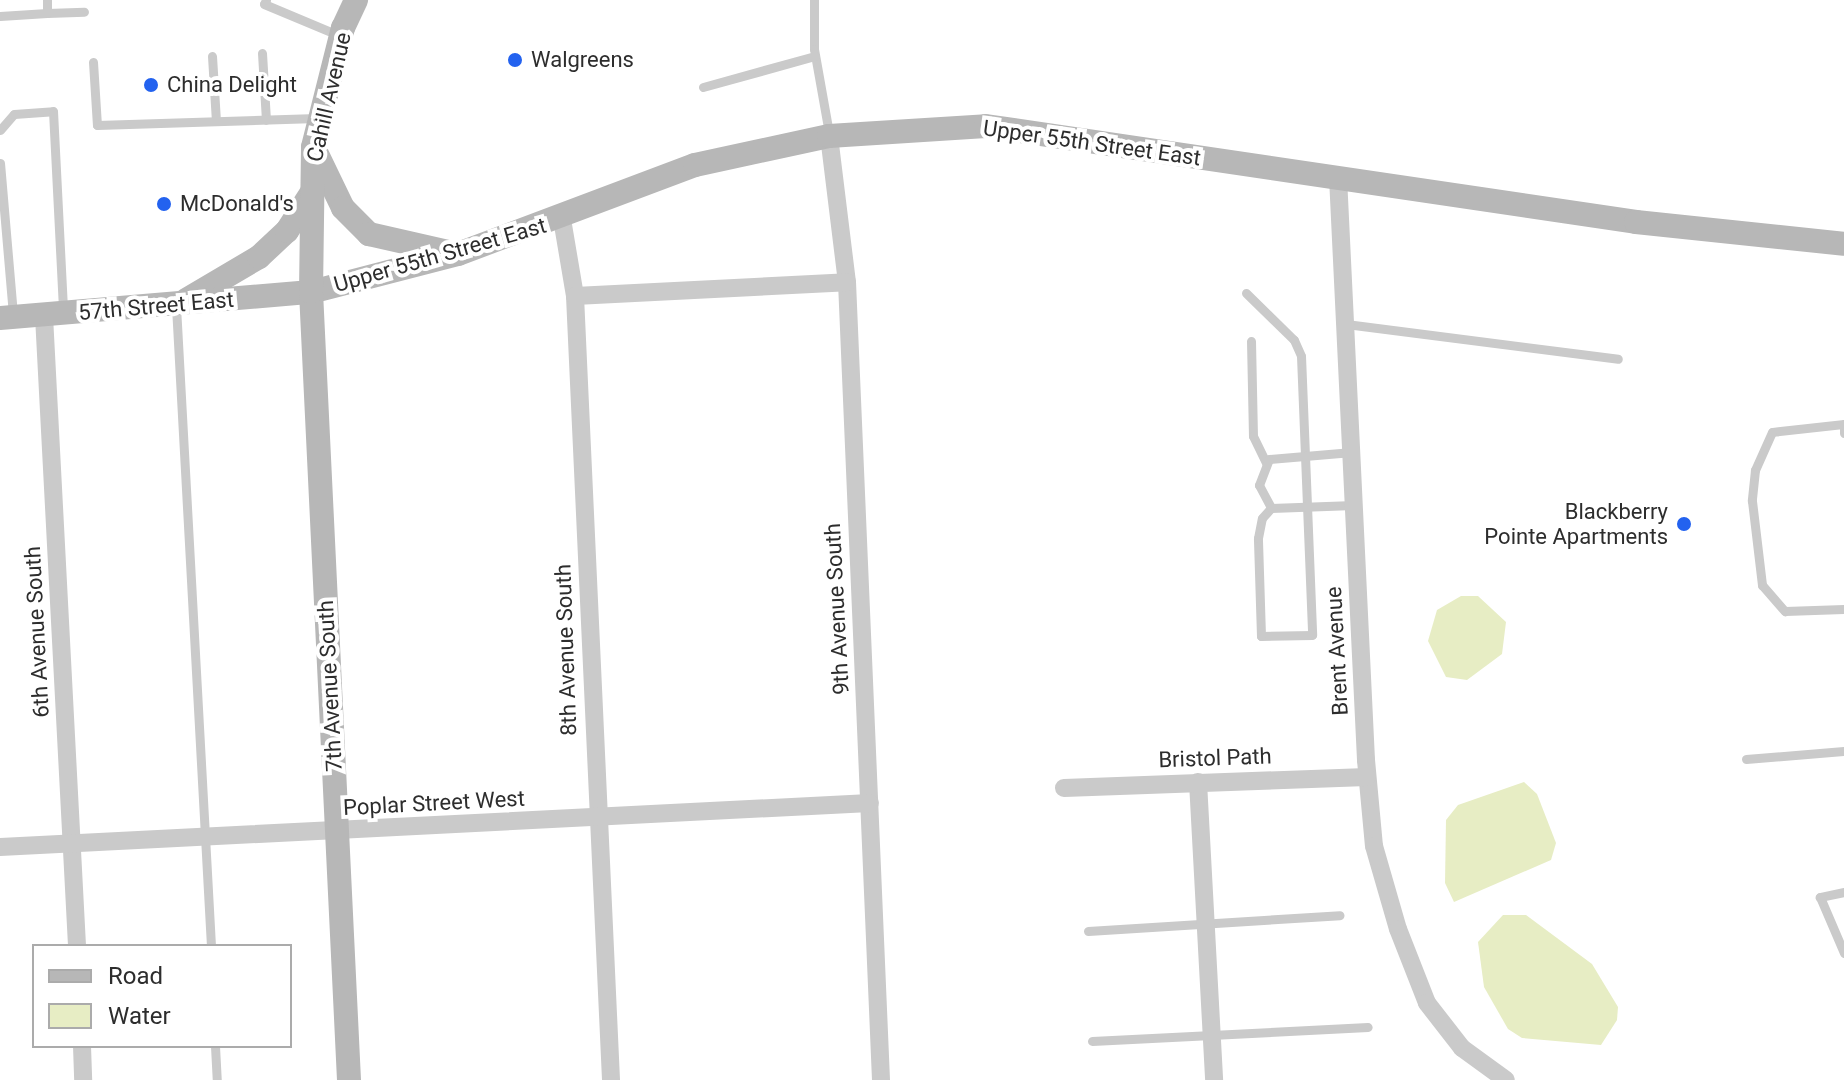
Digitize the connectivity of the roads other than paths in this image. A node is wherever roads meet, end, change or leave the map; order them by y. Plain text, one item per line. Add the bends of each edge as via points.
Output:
1 (47, 0) edge
2 (266, 0) edge
3 (356, 0) edge
4 (814, 0) edge
5 (84, 12) dead end
6 (47, 13) junction
7 (0, 16) edge
8 (341, 37) junction
9 (262, 53) dead end
10 (212, 56) dead end
11 (815, 56) junction
12 (93, 62) dead end
13 (703, 87) dead end
14 (321, 118) junction
15 (266, 120) junction
16 (216, 121) junction
17 (0, 130) edge
18 (829, 136) junction
19 (313, 147) junction
20 (0, 163) edge
21 (1338, 177) junction
22 (312, 192) junction
23 (562, 219) junction
24 (1844, 244) edge
25 (458, 254) junction
26 (847, 282) junction
27 (311, 292) junction
28 (1246, 293) dead end
29 (575, 296) junction
30 (176, 306) junction
31 (54, 315) junction
32 (6, 318) edge
33 (1346, 324) junction
34 (1251, 341) dead end
35 (1618, 359) dead end
36 (1844, 433) edge
37 (1352, 452) junction
38 (1306, 456) junction
39 (1266, 463) junction
40 (1354, 505) junction
41 (1307, 507) junction
42 (1271, 508) junction
43 (1844, 609) edge
44 (1844, 751) edge
45 (1746, 759) dead end
46 (1367, 777) junction
47 (1198, 782) junction
48 (1064, 788) dead end
49 (870, 803) junction
50 (598, 817) junction
51 (337, 832) junction
52 (206, 839) junction
53 (73, 845) junction
54 (0, 847) edge
55 (1844, 892) edge
56 (1339, 915) dead end
57 (1205, 923) junction
58 (1088, 931) dead end
59 (77, 944) edge
60 (211, 944) edge
61 (1844, 953) edge
62 (1368, 1027) dead end
63 (1211, 1035) junction
64 (1092, 1041) dead end
65 (82, 1048) edge
66 (215, 1048) edge
67 (1497, 1078) edge
68 (83, 1080) edge
69 (217, 1080) edge
70 (349, 1080) edge
71 (611, 1080) edge
72 (881, 1080) edge
73 (1214, 1080) edge

1 - 6 lane
2 - 8 lane via 264,4
3 - 8 street, Cahill Avenue
4 - 11 lane
5 - 6 lane
6 - 7 lane
8 - 14 street, Cahill Avenue
9 - 15 lane
10 - 16 lane
11 - 13 lane
11 - 18 lane
12 - 16 lane via 97,125
14 - 15 lane
14 - 19 street, Cahill Avenue
15 - 16 lane
17 - 31 lane via 14,114 53,111
18 - 21 street, Upper 55th Street East via 986,126
18 - 23 street, Upper 55th Street East via 695,165
18 - 26 street, 9th Avenue South
19 - 22 street, Cahill Avenue
19 - 25 street via 343,208 369,234 401,246
20 - 32 lane
21 - 24 street, Upper 55th Street East via 1636,222
21 - 33 street, Brent Avenue
22 - 27 street, Cahill Avenue
22 - 30 street via 287,231 259,257
23 - 25 street, Upper 55th Street East
23 - 29 street, 8th Avenue South
25 - 27 street, Upper 55th Street East
26 - 29 street
26 - 49 street, 9th Avenue South
27 - 30 street, 57th Street East
27 - 51 street, 7th Avenue South
28 - 38 lane via 1294,340 1301,356
29 - 50 street, 8th Avenue South
30 - 31 street, 57th Street East
30 - 52 lane
31 - 32 street, 57th Street East
31 - 53 street, 6th Avenue South
33 - 35 lane
33 - 37 street, Brent Avenue
34 - 39 lane via 1253,436
36 - 43 lane via 1844,424 1772,432 1755,470 1752,501 1762,585 1785,611
37 - 38 lane
37 - 40 street, Brent Avenue
38 - 39 lane
38 - 41 lane
39 - 42 lane via 1259,485
40 - 41 lane
40 - 46 street, Brent Avenue
41 - 42 lane
41 - 42 lane via 1312,635 1261,636 1258,538 1262,518
44 - 45 lane
46 - 47 street, Bristol Path
46 - 67 street, Brent Avenue via 1374,846 1427,1003 1462,1048
47 - 48 street, Bristol Path
47 - 57 street
49 - 50 street, Poplar Street West
49 - 72 street, 9th Avenue South
50 - 51 street, Poplar Street West
50 - 71 street, 8th Avenue South
51 - 52 street, Poplar Street West
51 - 70 street, 7th Avenue South
52 - 53 street, Poplar Street West
52 - 60 lane
53 - 54 street, Poplar Street West
53 - 59 street, 6th Avenue South
55 - 61 lane via 1820,897
56 - 57 lane
57 - 58 lane
57 - 63 street
62 - 63 lane
63 - 64 lane
63 - 73 street
65 - 68 street
66 - 69 lane

